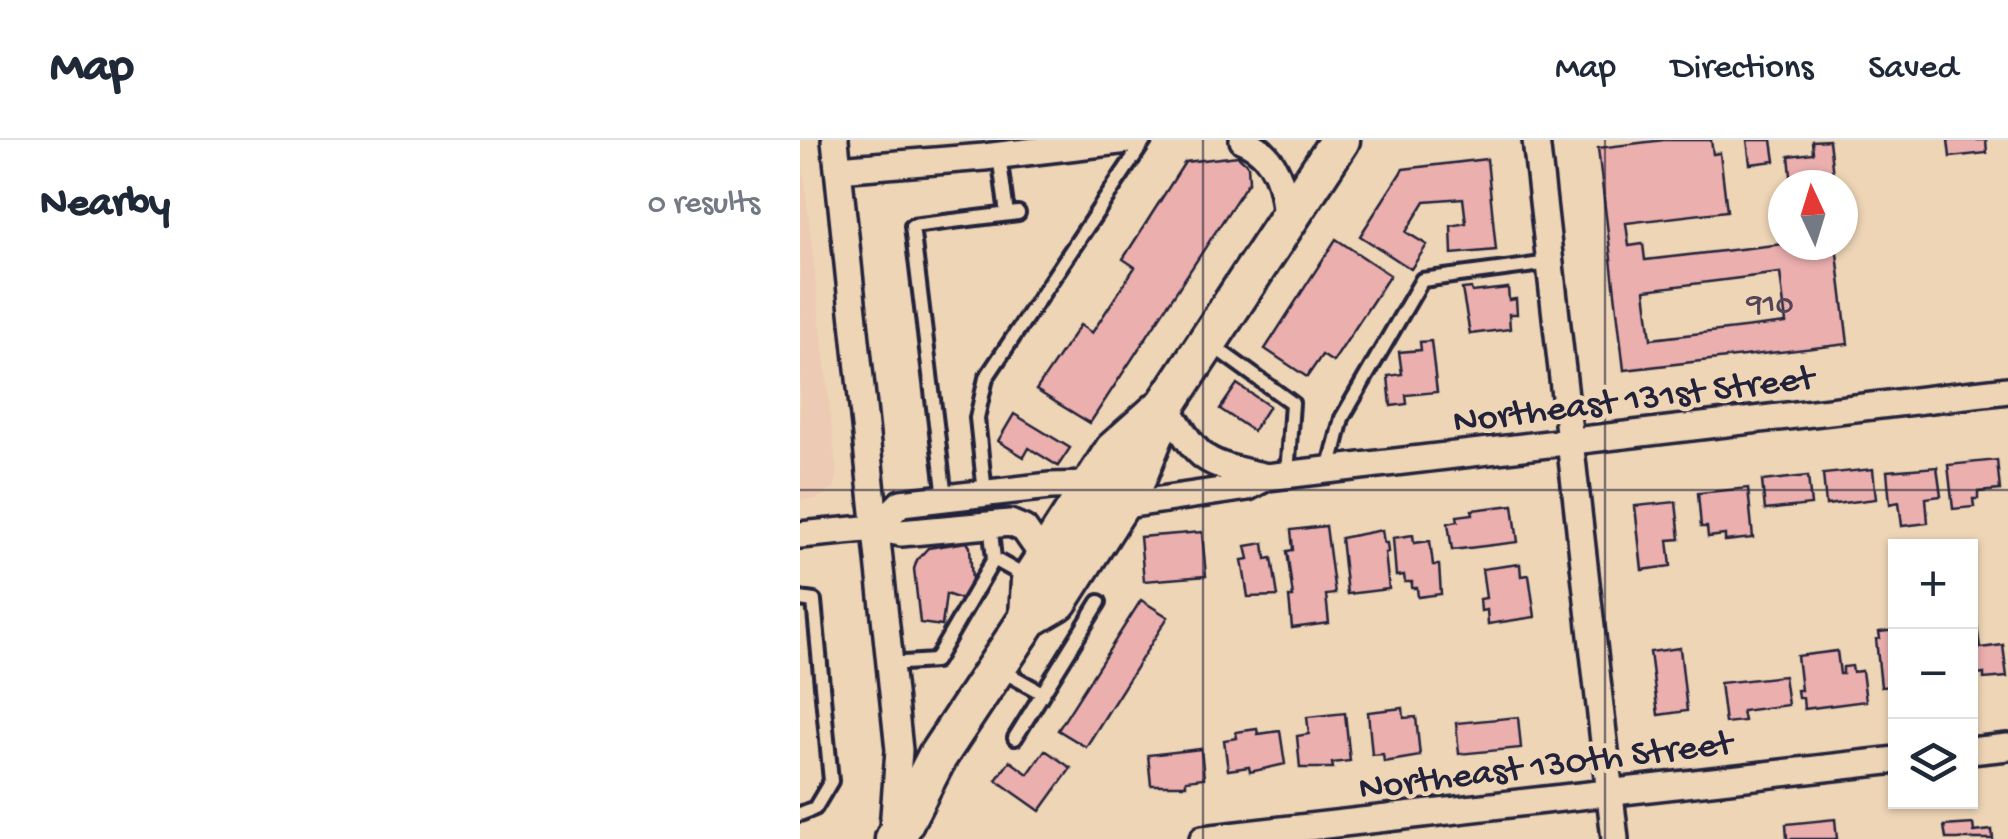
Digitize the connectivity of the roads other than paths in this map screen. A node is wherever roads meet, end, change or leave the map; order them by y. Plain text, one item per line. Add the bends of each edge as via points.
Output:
1 (835, 140) edge
2 (1128, 140) edge
3 (1145, 140) edge
4 (1244, 140) edge
5 (1536, 140) edge
6 (1329, 149) edge
7 (988, 151) edge
8 (838, 169) junction
9 (1286, 221) junction
10 (1550, 262) junction
11 (1207, 342) junction
12 (2008, 390) edge
13 (1166, 405) junction
14 (1568, 442) junction
15 (1330, 470) junction
16 (1277, 476) junction
17 (985, 493) junction
18 (1106, 495) junction
19 (944, 498) junction
20 (990, 524) junction
21 (876, 528) junction
22 (800, 535) edge
23 (994, 558) junction
24 (1050, 595) junction
25 (800, 598) edge
26 (1099, 602) dead end
27 (888, 664) junction
28 (996, 668) junction
29 (1042, 694) junction
30 (1015, 738) dead end
31 (2008, 747) edge
32 (1978, 750) edge
33 (1888, 761) edge
34 (1610, 792) junction
35 (800, 814) edge
36 (894, 839) edge
37 (1203, 839) edge
38 (1615, 839) edge

1 - 8 street
2 - 7 street
3 - 17 lane via 986,378 977,418
4 - 9 street via 1276,168
5 - 10 street
6 - 9 main road
7 - 8 street
7 - 19 lane via 1013,214 912,226
8 - 21 street
9 - 11 main road
10 - 14 street
10 - 15 lane via 1422,280 1342,418
11 - 13 main road
11 - 16 lane via 1292,403
12 - 14 street, Northeast 131st Street
13 - 16 street, Northeast 131st Street via 1202,457
13 - 18 main road via 1114,451
14 - 15 street, Northeast 131st Street
14 - 34 street
15 - 16 street, Northeast 131st Street
16 - 18 street, Northeast 131st Street via 1248,487
17 - 18 street, Northeast 131st Street via 1050,486
17 - 19 street, Northeast 131st Street
18 - 24 main road
19 - 21 street, Northeast 131st Street via 901,503
20 - 21 street, Northeast 131st Street via 901,534
20 - 23 lane
20 - 24 street, Northeast 131st Street via 1024,529
21 - 22 street, Northeast 131st Street
21 - 27 street
23 - 24 lane
23 - 27 lane via 935,661
24 - 26 lane
24 - 28 main road
24 - 29 lane
25 - 35 lane via 814,602 831,781 815,808
27 - 36 street via 898,750
28 - 29 lane
28 - 36 main road via 937,757
29 - 30 lane
31 - 32 street
33 - 34 street, Northeast 130th Street
34 - 37 street, Northeast 130th Street
34 - 38 street

